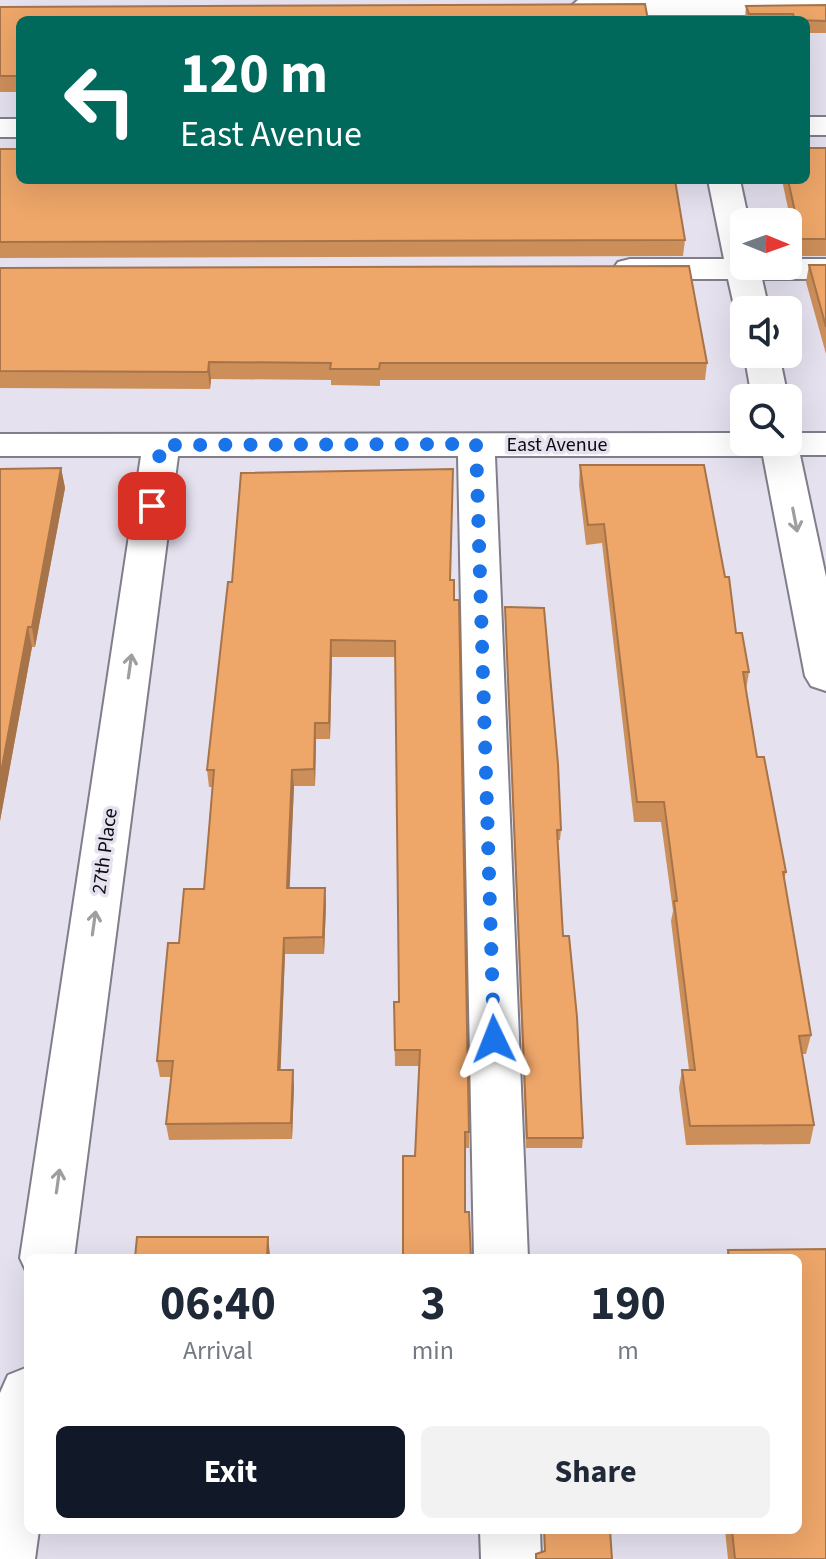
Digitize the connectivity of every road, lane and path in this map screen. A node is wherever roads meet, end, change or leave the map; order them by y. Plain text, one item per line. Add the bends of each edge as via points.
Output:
1 (826, 7) edge
2 (555, 8) edge
3 (689, 9) edge
4 (725, 184) edge
5 (730, 208) edge
6 (598, 269) edge
7 (730, 269) edge
8 (802, 269) edge
9 (826, 269) edge
10 (730, 443) edge
11 (802, 443) edge
12 (476, 444) junction
13 (826, 444) edge
14 (0, 445) edge
15 (161, 445) junction
16 (782, 456) edge
17 (826, 676) edge
18 (48, 1254) edge
19 (501, 1254) edge
20 (24, 1423) edge
21 (510, 1534) edge
22 (5, 1559) edge
23 (511, 1559) edge

1 - 3 street
2 - 3 street
4 - 5 street
6 - 7 street
8 - 9 street
10 - 12 street, East Avenue
11 - 13 street, East Avenue
12 - 15 street, East Avenue
12 - 19 street
14 - 15 street, East Avenue
18 -> 15 street, 27th Place
16 -> 17 street
20 - 22 street
21 - 23 street

